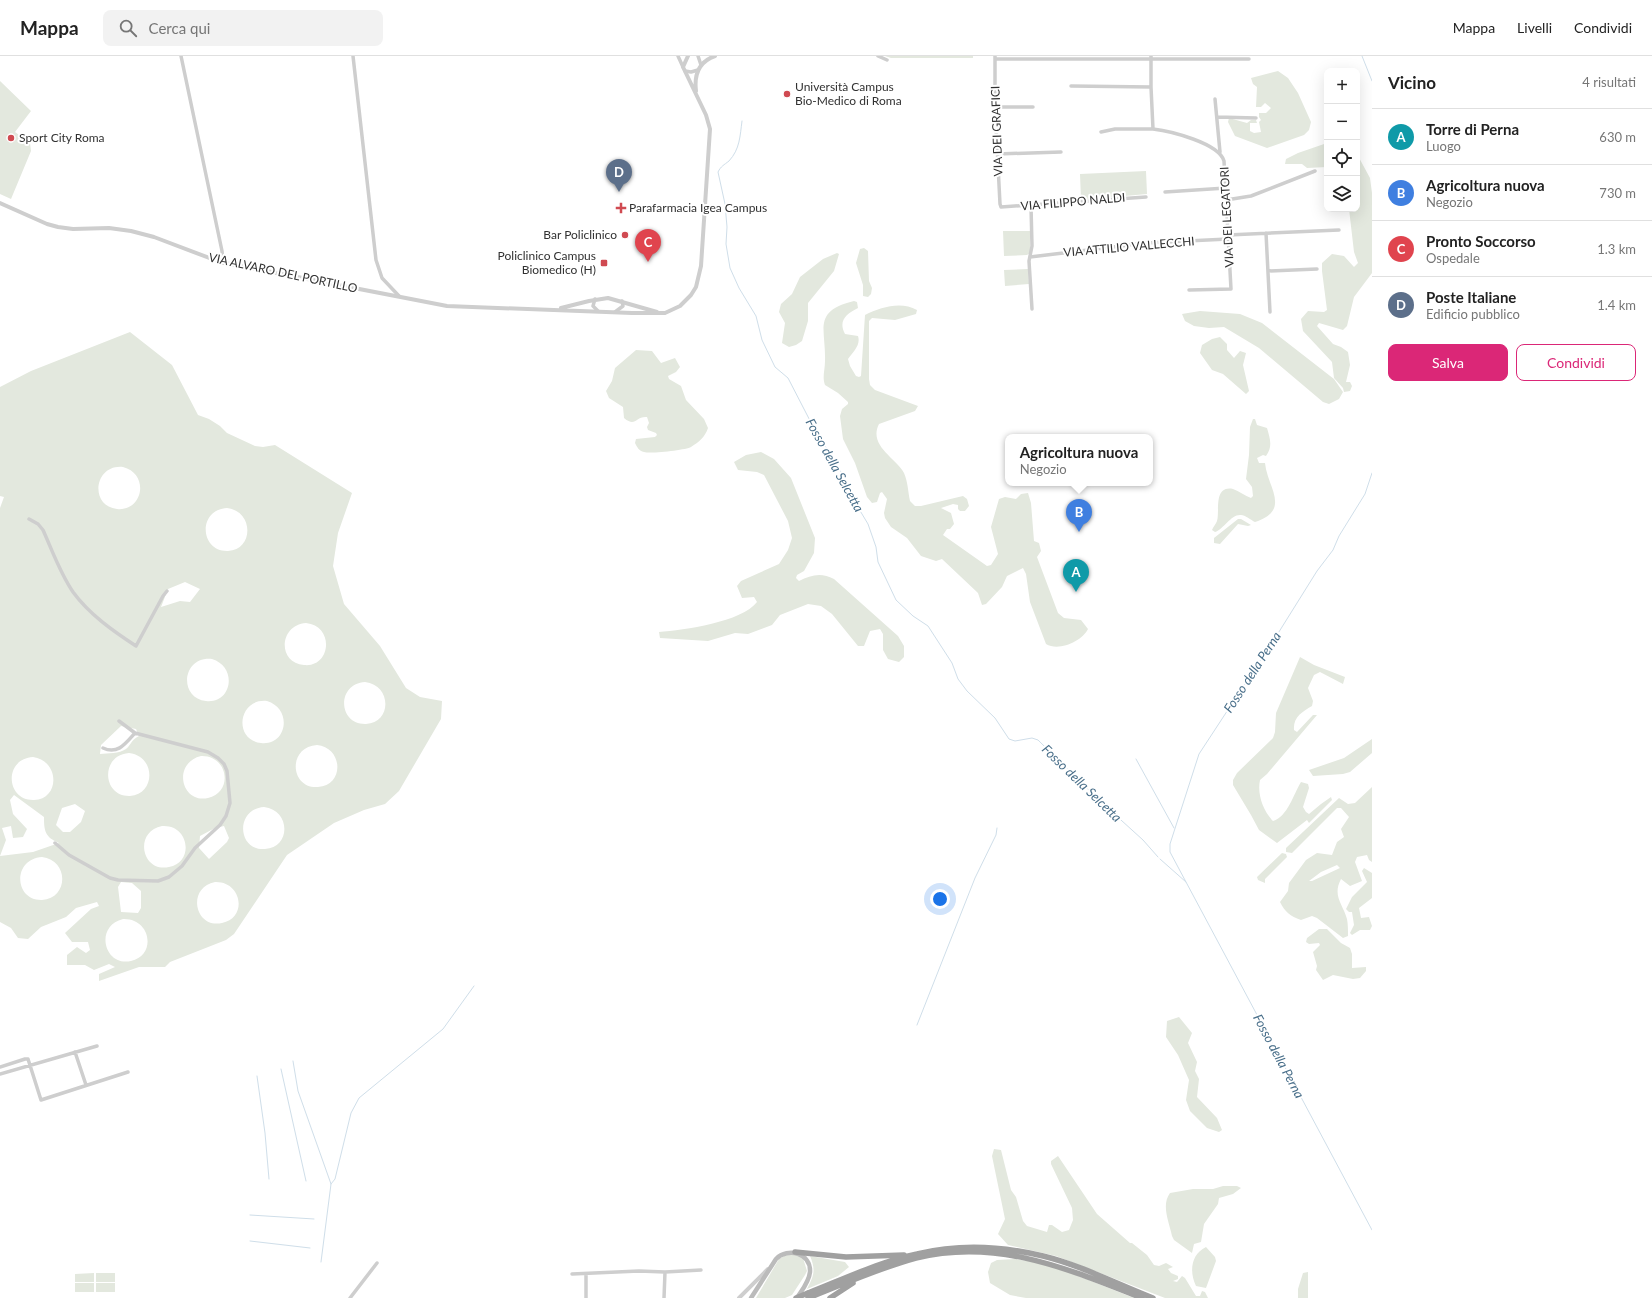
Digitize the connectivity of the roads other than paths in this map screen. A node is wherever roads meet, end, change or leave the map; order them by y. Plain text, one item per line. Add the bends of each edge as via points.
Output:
1 (181, 56) edge
2 (353, 56) edge
3 (678, 56) edge
4 (688, 56) edge
5 (698, 56) edge
6 (715, 56) edge
7 (878, 56) edge
8 (995, 57) edge
9 (1151, 57) edge
10 (1249, 59) dead end
11 (887, 60) dead end
12 (699, 68) junction
13 (684, 69) junction
14 (1071, 86) dead end
15 (1150, 87) junction
16 (697, 96) junction
17 (1215, 99) dead end
18 (995, 107) junction
19 (1033, 107) dead end
20 (1217, 117) junction
21 (1256, 118) dead end
22 (1153, 129) junction
23 (1101, 132) dead end
24 (1061, 152) dead end
25 (1220, 152) junction
26 (997, 154) junction
27 (1315, 172) dead end
28 (1226, 188) junction
29 (1165, 192) dead end
30 (1146, 196) dead end
31 (1226, 200) junction
32 (0, 203) edge
33 (1031, 206) junction
34 (1001, 207) joint
35 (1339, 230) dead end
36 (1266, 233) junction
37 (1228, 237) junction
38 (1030, 257) junction
39 (223, 262) junction
40 (1317, 269) dead end
41 (1268, 271) junction
42 (1189, 290) dead end
43 (399, 296) junction
44 (595, 299) junction
45 (621, 301) junction
46 (551, 309) junction
47 (1032, 309) dead end
48 (598, 311) junction
49 (614, 312) junction
50 (1270, 312) dead end
51 (661, 313) junction
52 (29, 519) dead end
53 (167, 591) dead end
54 (119, 721) dead end
55 (135, 733) junction
56 (103, 748) dead end
57 (55, 844) dead end
58 (97, 1046) dead end
59 (75, 1052) junction
60 (30, 1066) junction
61 (0, 1067) edge
62 (128, 1072) dead end
63 (0, 1074) edge
64 (86, 1085) junction
65 (793, 1252) junction
66 (916, 1254) junction
67 (377, 1263) dead end
68 (770, 1267) junction
69 (701, 1270) dead end
70 (665, 1272) junction
71 (572, 1274) dead end
72 (586, 1274) junction
73 (865, 1275) junction
74 (808, 1296) edge
75 (350, 1298) edge
76 (586, 1298) edge
77 (664, 1298) edge
78 (739, 1298) edge
79 (751, 1298) edge
80 (797, 1298) edge
81 (830, 1298) edge
82 (1142, 1298) edge
83 (1153, 1298) edge

1 - 39 street
2 - 43 street via 376,260 382,278
3 - 13 street
4 - 13 street
5 - 12 street
6 - 12 street
7 - 11 street
8 - 9 street
8 - 18 street, VIA DEI GRAFICI
9 - 10 street
9 - 15 street
12 - 13 street via 691,72
12 - 16 street via 696,79
13 - 16 street
14 - 15 street
15 - 22 street
16 - 51 street via 709,122 711,134 701,266 693,292 685,302 672,311
17 - 20 street
18 - 19 street
18 - 26 street, VIA DEI GRAFICI
20 - 21 street
20 - 25 street
22 - 23 street, VIA DEI LEGATORI via 1115,129
22 - 25 street, VIA DEI LEGATORI via 1184,135
24 - 26 street
25 - 28 street, VIA DEI LEGATORI via 1224,161
26 - 34 street, VIA DEI GRAFICI
27 - 31 street via 1251,196
28 - 29 street
28 - 31 street, VIA DEI LEGATORI
30 - 33 street, VIA FILIPPO NALDI
31 - 37 street, VIA DEI LEGATORI
32 - 39 street, VIA ALVARO DEL PORTILLO via 53,226 73,230 109,228 131,231
33 - 34 street, VIA FILIPPO NALDI
33 - 38 street
35 - 36 street, VIA ATTILIO VALLECCHI
36 - 37 street, VIA ATTILIO VALLECCHI
36 - 41 street
37 - 38 street, VIA ATTILIO VALLECCHI via 1146,243
37 - 42 street, VIA DEI LEGATORI via 1231,289
38 - 47 street
39 - 43 street, VIA ALVARO DEL PORTILLO
40 - 41 street
41 - 50 street
43 - 46 street, VIA ALVARO DEL PORTILLO via 453,306
44 - 45 street, VIA ALVARO DEL PORTILLO via 609,298
44 - 46 street, VIA ALVARO DEL PORTILLO
44 - 48 street via 593,306
45 - 49 street via 622,308
45 - 51 street, VIA ALVARO DEL PORTILLO
46 - 48 street, VIA ALVARO DEL PORTILLO
48 - 49 street, VIA ALVARO DEL PORTILLO
49 - 51 street, VIA ALVARO DEL PORTILLO
52 - 53 street via 43,530 65,578 80,601 110,629 136,646
54 - 55 street
55 - 56 street via 123,747 112,751
55 - 57 street via 208,752 224,764 230,803 220,825 195,848 176,873 158,881 110,878
58 - 59 street
59 - 60 street
59 - 64 street
60 - 61 street via 25,1059
60 - 63 street
60 - 64 street via 42,1100
62 - 64 street
65 - 66 highway via 864,1258
65 - 68 main road via 778,1256
65 - 80 main road via 806,1259 810,1270 808,1280
66 - 74 highway via 882,1264
66 - 83 highway via 965,1248 1014,1250 1050,1259
67 - 75 street
68 - 78 street
68 - 79 main road
69 - 70 street
70 - 72 street
70 - 77 street
71 - 72 street
72 - 76 street
73 - 74 highway
73 - 81 highway
73 - 82 highway via 929,1256 966,1252 992,1253 1046,1262
74 - 80 highway, bridge

